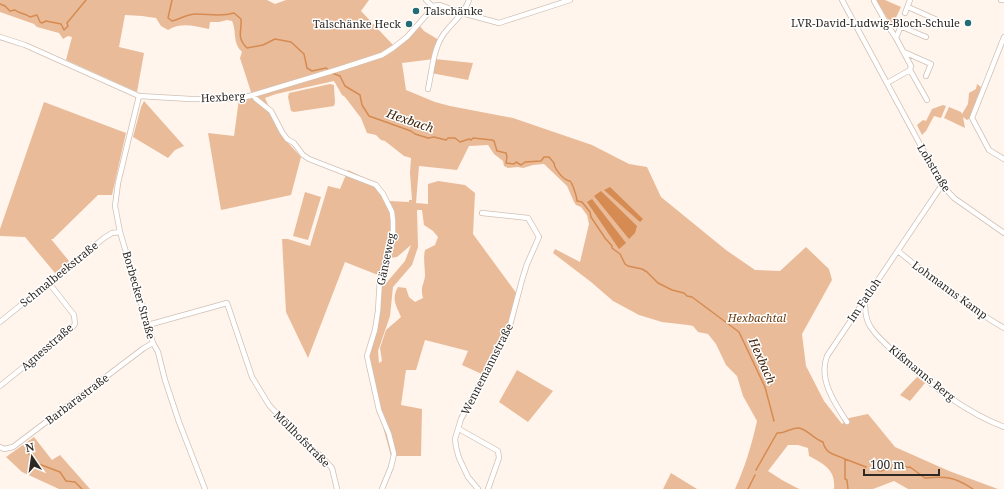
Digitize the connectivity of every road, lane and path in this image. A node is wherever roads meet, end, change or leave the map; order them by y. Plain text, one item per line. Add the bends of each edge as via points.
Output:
1 (426, 0) edge
2 (469, 0) edge
3 (570, 0) edge
4 (842, 0) edge
5 (910, 0) edge
6 (874, 1) edge
7 (432, 6) junction
8 (908, 7) junction
9 (462, 13) junction
10 (906, 13) dead end
11 (935, 20) dead end
12 (0, 37) edge
13 (926, 37) dead end
14 (1004, 37) edge
15 (896, 38) junction
16 (904, 52) junction
17 (910, 70) junction
18 (926, 76) dead end
19 (887, 83) junction
20 (428, 88) dead end
21 (253, 95) junction
22 (139, 96) junction
23 (927, 100) dead end
24 (1004, 159) edge
25 (942, 185) junction
26 (482, 213) dead end
27 (120, 232) junction
28 (1004, 233) edge
29 (898, 251) junction
30 (49, 283) junction
31 (865, 299) junction
32 (0, 322) edge
33 (148, 325) junction
34 (1004, 328) edge
35 (153, 344) junction
36 (0, 386) edge
37 (847, 422) dead end
38 (1004, 427) edge
39 (459, 429) junction
40 (0, 447) edge
41 (205, 489) edge
42 (337, 489) edge
43 (382, 489) edge
44 (478, 489) edge
45 (488, 489) edge

1 - 7 street
2 - 9 street
3 - 9 street via 499,23
4 - 19 street, Lohstraße
5 - 8 street
6 - 15 street
7 - 9 street via 440,5
7 - 21 street, Hexberg via 419,25 393,48 370,59
8 - 10 street
8 - 11 street
9 - 20 street via 440,40
12 - 22 street, Hexberg via 25,45
13 - 15 street via 901,25
14 - 24 street via 972,118 989,150
15 - 16 street
16 - 17 street via 911,66
16 - 18 street via 931,64
17 - 19 street
17 - 23 street
19 - 25 street, Lohstraße
21 - 22 street, Hexberg via 238,99
21 - 43 street, Gänseweg via 271,111 284,136 294,143 303,155 376,185 390,207 393,238 380,278 375,330 367,356 379,410 394,454
22 - 27 street, Borbecker Straße via 116,196 115,206
25 - 28 street, Lohstraße via 954,198
25 - 29 street, Im Fatloh
26 - 39 street, Wennemannstraße via 528,218 539,236 527,264 510,328 461,419
27 - 30 street, Schmalbeekstraße via 104,238
27 - 33 street, Borbecker Straße
29 - 31 street, Im Fatloh
29 - 34 street, Lohmanns Kamp via 936,282
30 - 32 street, Schmalbeekstraße
30 - 36 street, Agnesstraße via 74,315 75,324
31 - 37 street, Im Fatloh via 828,353 825,364 829,392
31 - 38 street, Kißmanns Berg via 870,328 902,359 928,382
33 - 35 street, Borbecker Straße
33 - 42 street, Möllhofstraße via 227,303 252,377 269,405 306,445 332,468
35 - 40 street, Barbarastraße via 144,348 13,448
35 - 41 street, Borbecker Straße via 158,352 179,422
39 - 44 street, Wennemannstraße via 455,439 458,458
39 - 45 street, Wennemannstraße via 498,451 499,458

